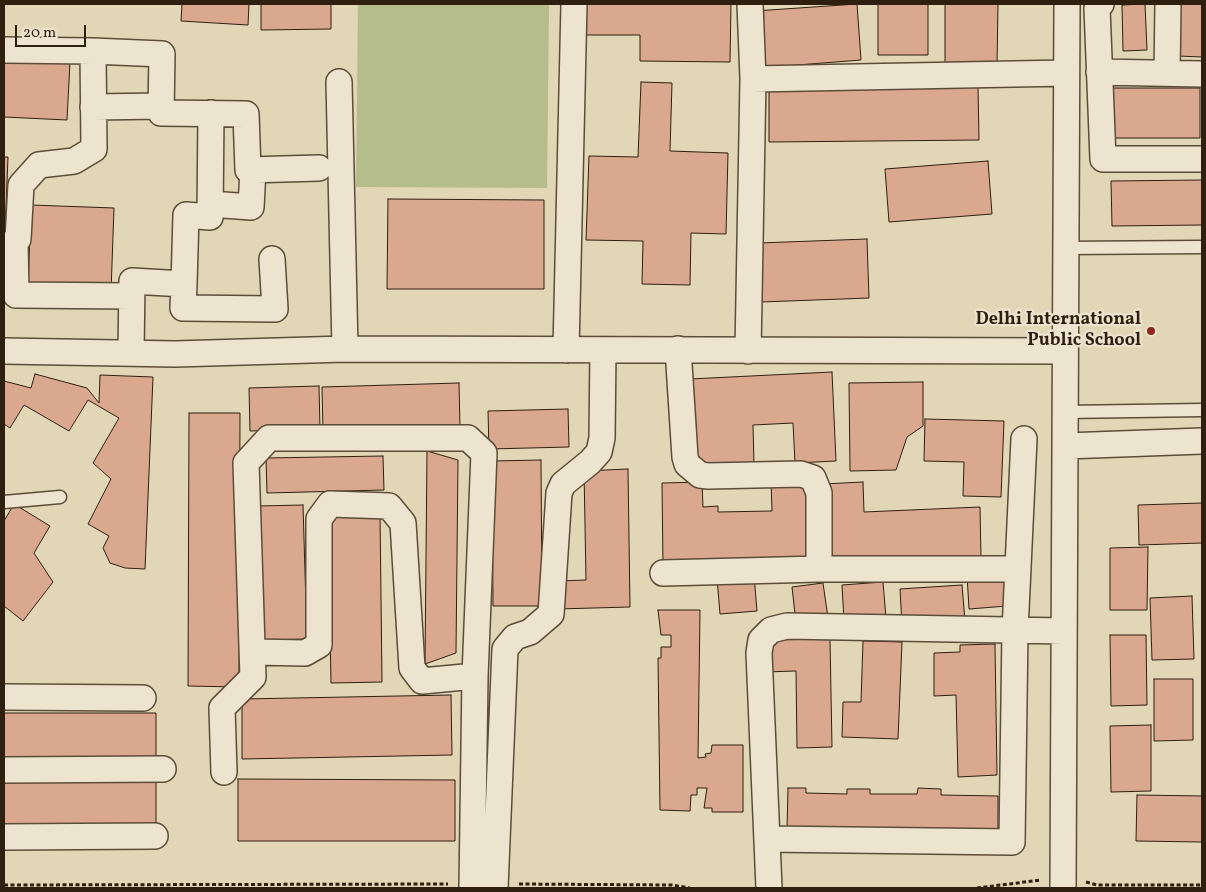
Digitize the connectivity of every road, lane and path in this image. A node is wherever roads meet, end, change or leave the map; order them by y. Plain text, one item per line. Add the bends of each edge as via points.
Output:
1 (574, 4) edge
2 (750, 4) edge
3 (1067, 4) edge
4 (1101, 4) edge
5 (1168, 4) edge
6 (4, 50) edge
7 (93, 51) junction
8 (1099, 72) junction
9 (1066, 73) junction
10 (1168, 73) junction
11 (1202, 74) edge
12 (753, 79) junction
13 (339, 82) dead end
14 (93, 106) junction
15 (161, 106) junction
16 (212, 113) junction
17 (1065, 159) junction
18 (1103, 159) junction
19 (1202, 159) edge
20 (319, 168) dead end
21 (253, 170) junction
22 (210, 204) junction
23 (10, 245) edge
24 (1202, 247) edge
25 (1066, 248) junction
26 (272, 259) dead end
27 (184, 284) junction
28 (131, 296) junction
29 (344, 349) junction
30 (678, 349) junction
31 (566, 350) junction
32 (603, 350) junction
33 (4, 351) edge
34 (748, 351) junction
35 (1066, 351) junction
36 (131, 353) junction
37 (1202, 410) edge
38 (1065, 412) junction
39 (1024, 439) dead end
40 (1202, 441) edge
41 (1065, 446) junction
42 (60, 497) dead end
43 (4, 502) edge
44 (819, 569) junction
45 (1018, 570) junction
46 (663, 573) dead end
47 (1015, 631) junction
48 (1064, 631) junction
49 (253, 652) junction
50 (475, 676) junction
51 (4, 697) edge
52 (143, 698) dead end
53 (163, 769) dead end
54 (4, 770) edge
55 (224, 772) dead end
56 (155, 836) dead end
57 (4, 837) edge
58 (767, 839) junction
59 (4, 885) edge
60 (483, 886) edge
61 (690, 888) edge
62 (769, 888) edge
63 (1063, 888) edge

1 - 31 street
2 - 12 street
3 - 9 street
4 - 8 street via 1097,8
5 - 10 street
6 - 7 street
7 - 14 street
7 - 15 street via 162,54
8 - 10 street
8 - 18 street
9 - 12 street
9 - 17 street
10 - 11 street
12 - 34 street
13 - 29 street
14 - 15 street
14 - 23 street via 94,149 74,162 39,165 21,185 18,239
15 - 16 street via 161,113
16 - 21 street via 246,114 248,170
16 - 22 street
17 - 18 street
17 - 25 street
18 - 19 street
20 - 21 street
21 - 22 street via 251,207
22 - 27 street via 210,217 186,215
23 - 28 street via 16,295
24 - 25 lane
25 - 35 street
26 - 27 street via 275,309 183,308
27 - 28 street via 132,281
28 - 36 street
29 - 31 street
29 - 36 street
30 - 32 street
30 - 34 street
30 - 44 street via 687,464 700,475 708,476 801,474 813,478 819,493
31 - 32 street
32 - 60 street via 602,438 599,452 563,484 559,493 551,614 530,632 515,637 505,649
33 - 36 street
34 - 35 street
35 - 38 street
37 - 38 lane
38 - 41 street
39 - 45 street
40 - 41 street
41 - 48 street
42 - 43 lane
44 - 45 street
44 - 46 street
45 - 47 street
47 - 48 street
47 - 58 street via 1012,842
47 - 58 street via 787,626 771,630 761,640 759,653
48 - 63 street
49 - 50 street via 305,653 319,646 319,519 330,504 389,506 403,523 412,668 422,681
49 - 50 street via 246,463 269,438 468,438 484,453
49 - 55 street via 253,677 222,708
50 - 60 street
51 - 52 street
53 - 54 street
56 - 57 street
58 - 62 street
59 - 60 path
60 - 61 path via 672,885

